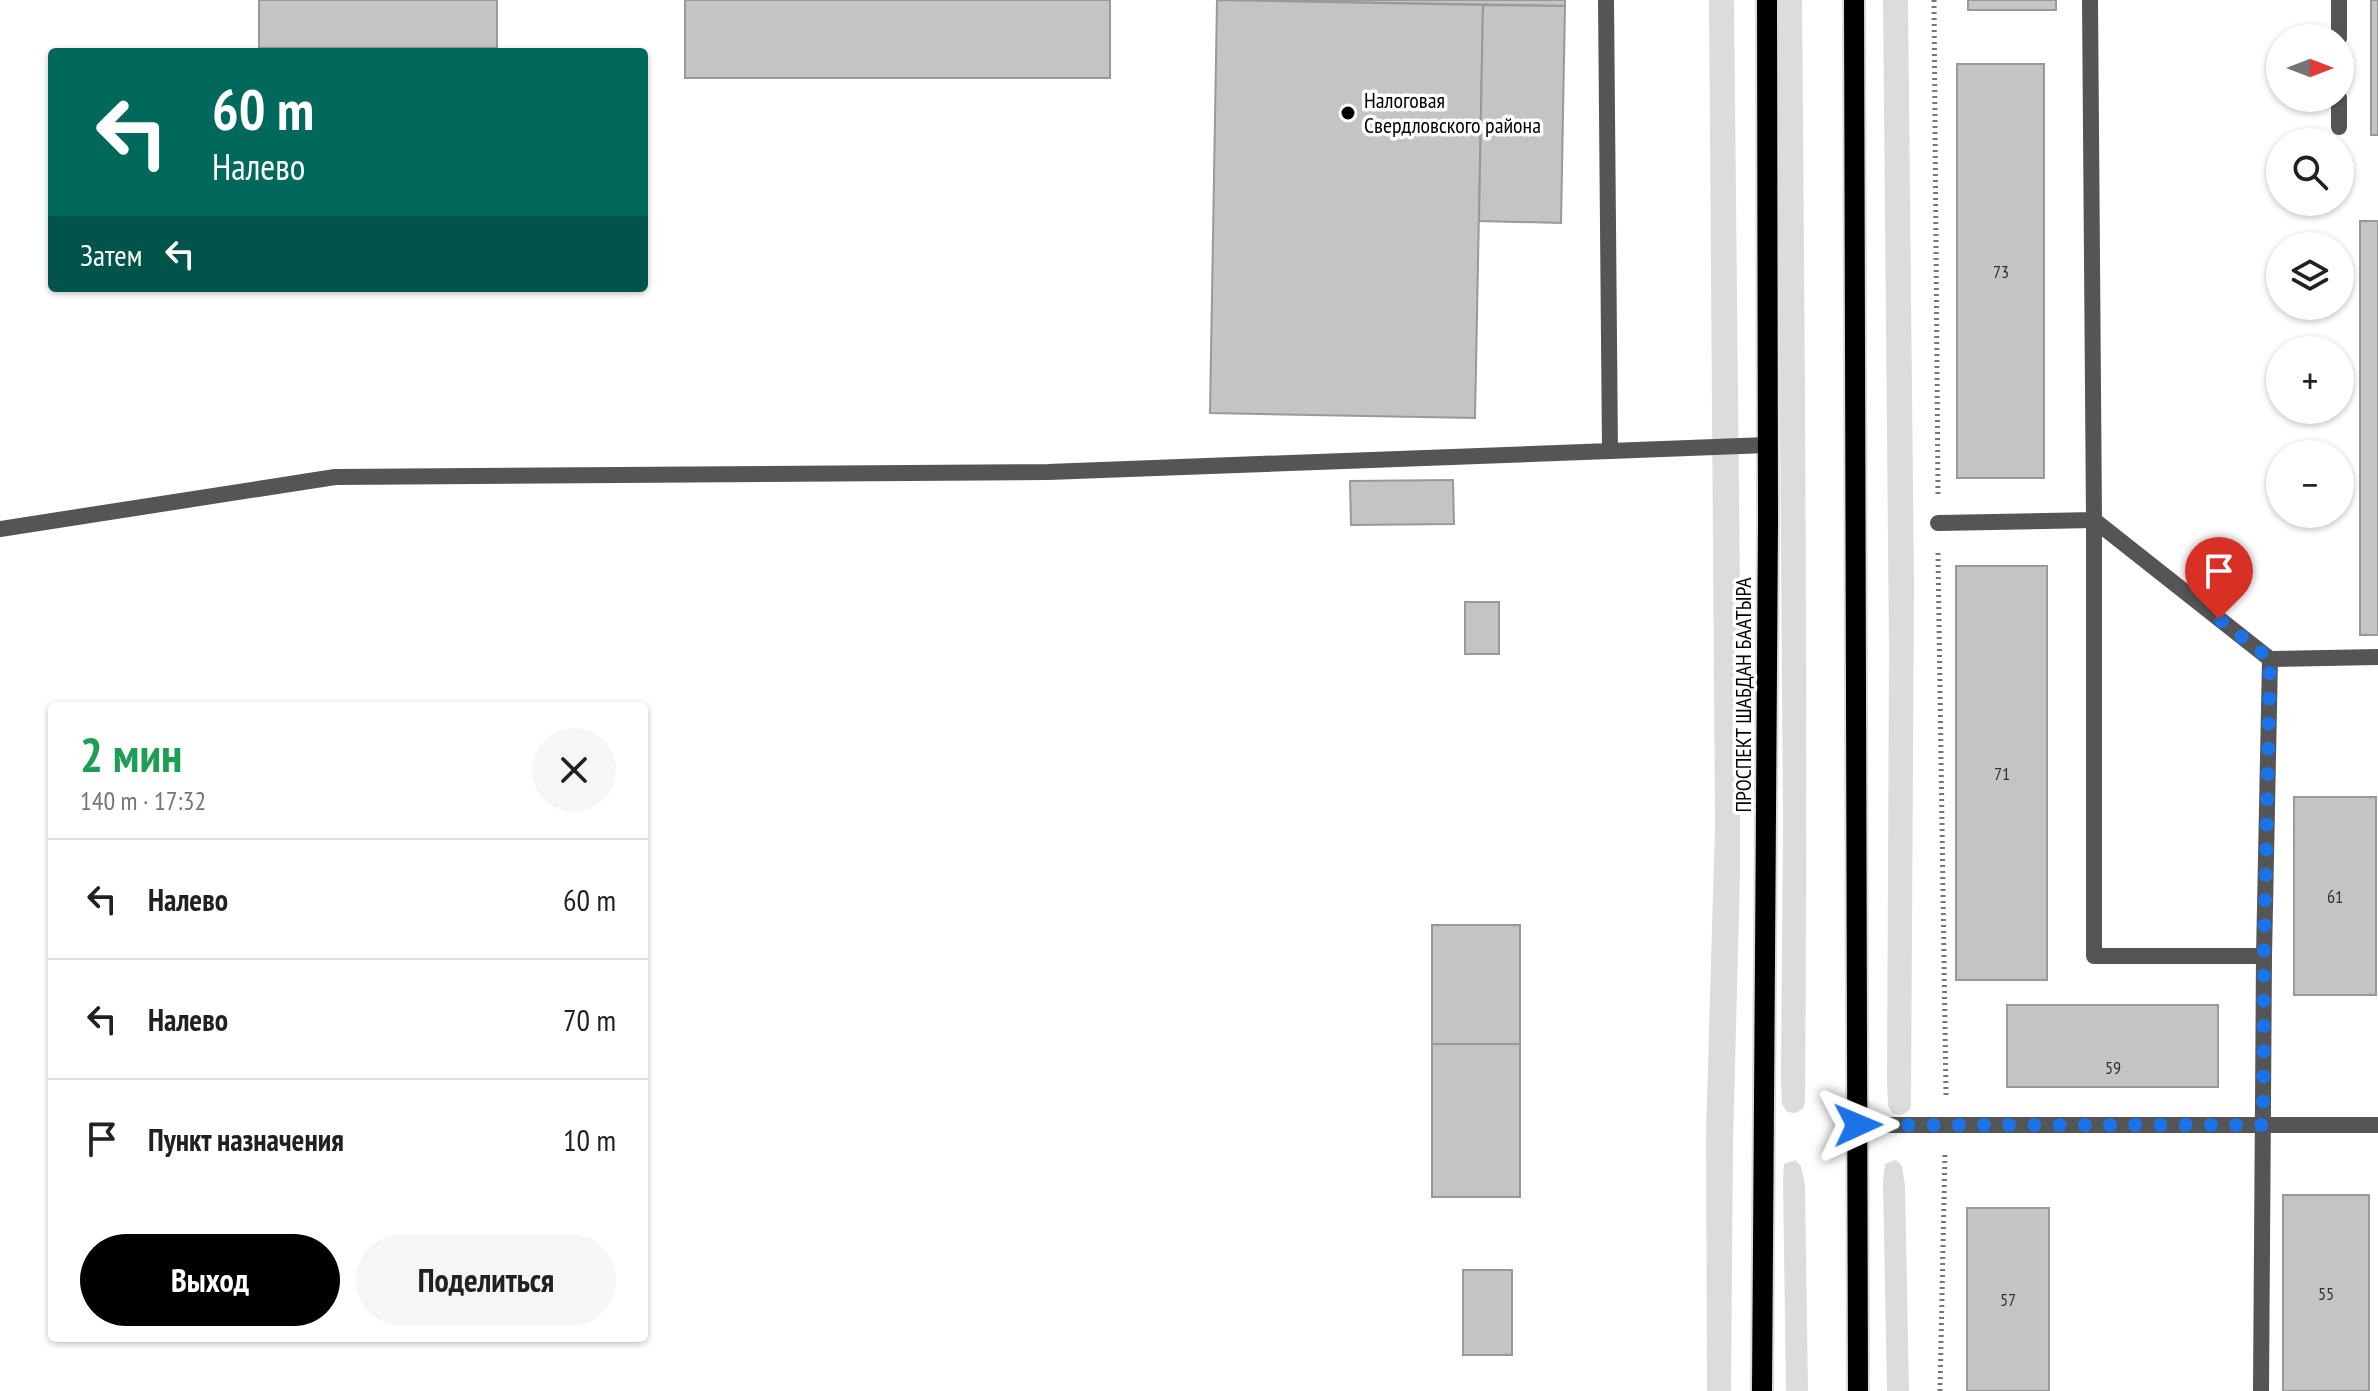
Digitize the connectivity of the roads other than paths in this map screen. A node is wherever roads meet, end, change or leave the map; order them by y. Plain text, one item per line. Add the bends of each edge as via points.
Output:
1 (1606, 0) edge
2 (1767, 0) edge
3 (1854, 0) edge
4 (2090, 0) edge
5 (2339, 0) edge
6 (2339, 24) edge
7 (2339, 112) edge
8 (2339, 127) dead end
9 (1767, 445) junction
10 (1610, 451) junction
11 (2094, 520) junction
12 (1938, 523) road end
13 (0, 529) edge
14 (2378, 657) edge
15 (2270, 659) junction
16 (2264, 956) junction
17 (1858, 1125) junction
18 (2263, 1125) junction
19 (2378, 1125) edge
20 (1762, 1391) edge
21 (1858, 1391) edge
22 (2261, 1391) edge

1 - 10 street
2 - 9 main road, ПРОСПЕКТ ШАБДАН БААТЫРА
3 - 17 main road
4 - 11 street
5 - 6 street
7 - 8 street
9 - 10 street
9 - 20 main road, ПРОСПЕКТ ШАБДАН БААТЫРА
10 - 13 street via 1048,472 335,477
11 - 12 street
11 - 15 street
11 - 16 street via 2094,956
14 - 15 street
15 - 16 street
16 - 18 street
17 - 18 street
17 - 21 main road
18 - 19 street
18 - 22 street

